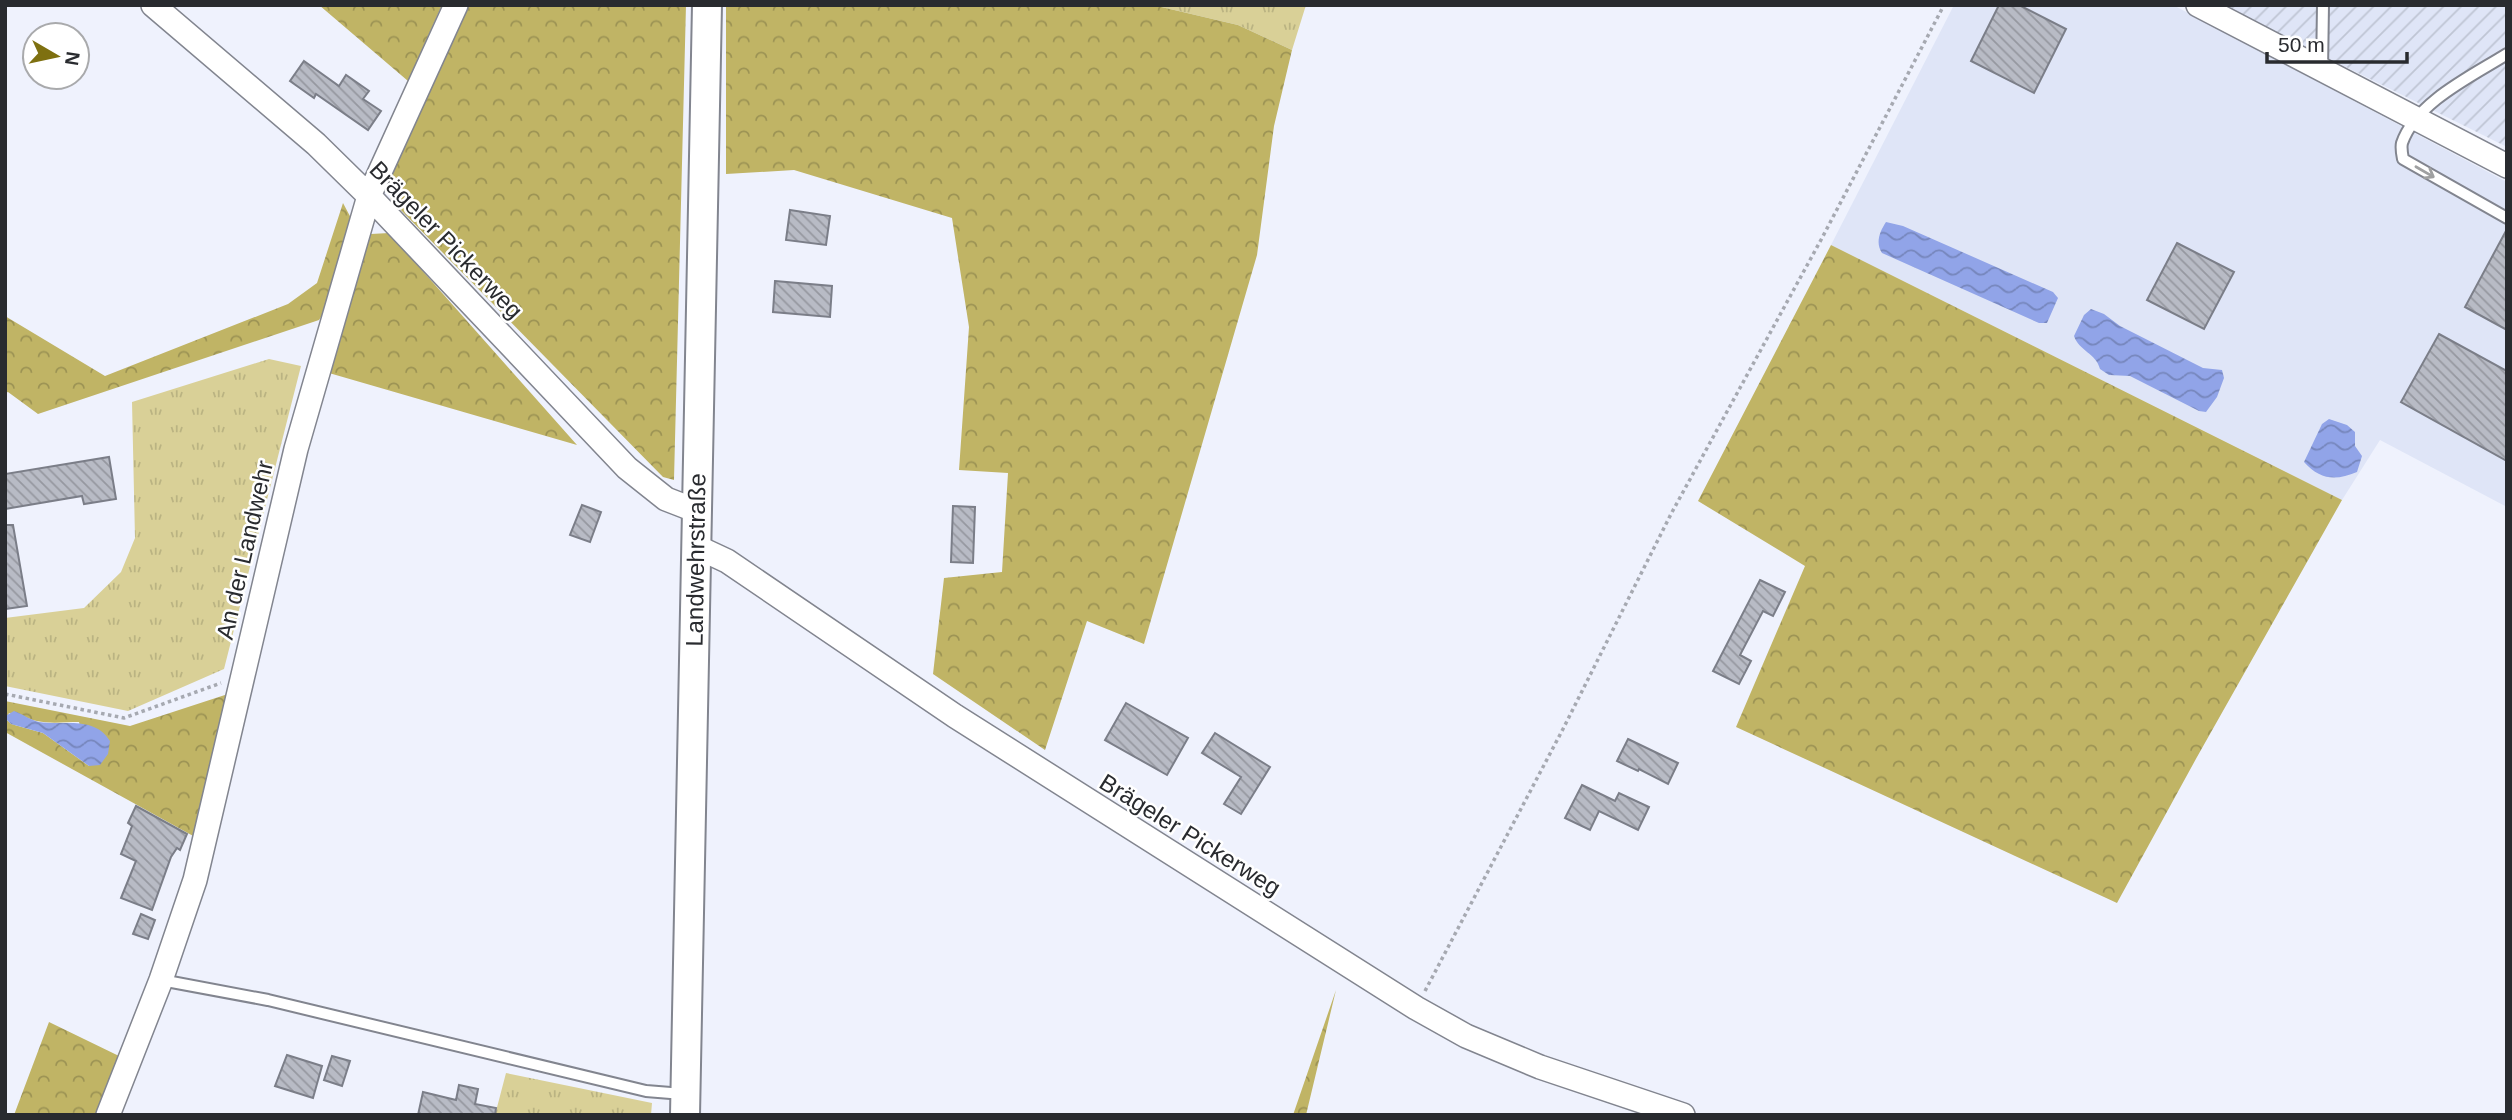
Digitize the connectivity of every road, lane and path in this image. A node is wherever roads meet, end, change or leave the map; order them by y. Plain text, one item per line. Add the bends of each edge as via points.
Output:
1 (153, 5) edge
2 (456, 5) edge
3 (707, 5) edge
4 (1944, 5) edge
5 (2198, 5) edge
6 (2324, 7) edge
7 (2507, 54) edge
8 (2322, 71) junction
9 (2416, 120) junction
10 (2507, 166) edge
11 (369, 195) junction
12 (2507, 218) edge
13 (698, 512) junction
14 (697, 547) junction
15 (243, 675) junction
16 (5, 694) edge
17 (161, 980) junction
18 (1416, 1008) junction
19 (685, 1105) edge
20 (108, 1115) edge
21 (1683, 1115) edge

1 - 11 street, Brägeler Pickerweg
2 - 11 street, An der Landwehr
3 - 13 street, Landwehrstraße
4 - 18 path via 1671,514
5 - 8 street
6 - 8 lane
7 - 9 lane via 2429,104
8 - 9 street
9 - 10 street
9 -> 12 lane via 2402,144 2403,159
11 - 13 street, Brägeler Pickerweg via 628,468 666,499
11 - 15 street, An der Landwehr via 296,449
13 - 14 street, Landwehrstraße
14 - 18 street, Brägeler Pickerweg via 727,561 955,716
14 - 19 street, Landwehrstraße
15 - 16 path via 124,718
15 - 17 street, An der Landwehr via 195,880
17 - 19 lane via 268,1000 667,1094
17 - 20 street, An der Landwehr
18 - 21 street, Brägeler Pickerweg via 1466,1036 1540,1067

